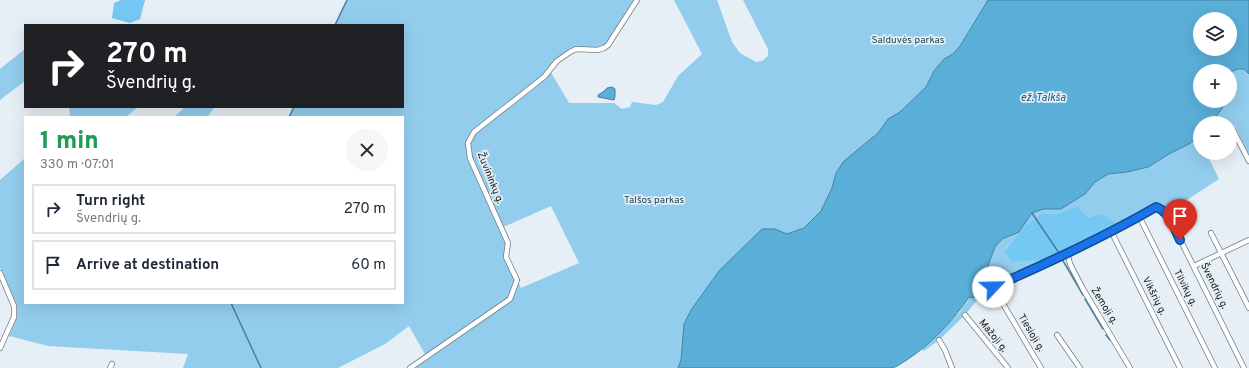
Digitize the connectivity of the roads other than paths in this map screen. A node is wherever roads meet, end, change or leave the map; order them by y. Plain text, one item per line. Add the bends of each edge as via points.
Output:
1 (637, 0) edge
2 (1237, 136) edge
3 (1249, 161) edge
4 (1139, 216) junction
5 (1111, 231) junction
6 (1211, 233) dead end
7 (1249, 241) edge
8 (1067, 252) junction
9 (1221, 254) junction
10 (1194, 266) junction
11 (0, 273) edge
12 (1249, 308) edge
13 (965, 315) dead end
14 (1057, 335) dead end
15 (939, 340) dead end
16 (0, 348) edge
17 (410, 368) edge
18 (952, 368) edge
19 (1008, 368) edge
20 (1041, 368) edge
21 (1080, 368) edge
22 (1130, 368) edge
23 (1180, 368) edge
24 (1215, 368) edge
25 (1244, 368) edge

1 - 17 street, Žuvininkų g. via 608,45 593,51 576,49 570,52 557,61 544,77 474,132 468,143 470,158 508,243 506,257 517,280 510,299
2 - 3 street
4 - 5 street
4 - 10 street, Švendrių g. via 1156,207 1163,209
4 - 24 street, Tilvikų g.
5 - 8 street
5 - 23 street, Vikšrių g.
6 - 9 street
7 - 9 street
8 - 20 street, Tiesioji g. via 993,287
8 - 22 street, Žemoji g. via 1070,264 1083,289
9 - 10 street
9 - 12 street
10 - 25 street, Švendrių g.
11 - 16 street via 14,306 14,317
13 - 19 street, Mažoji g.
14 - 21 street
15 - 18 street

